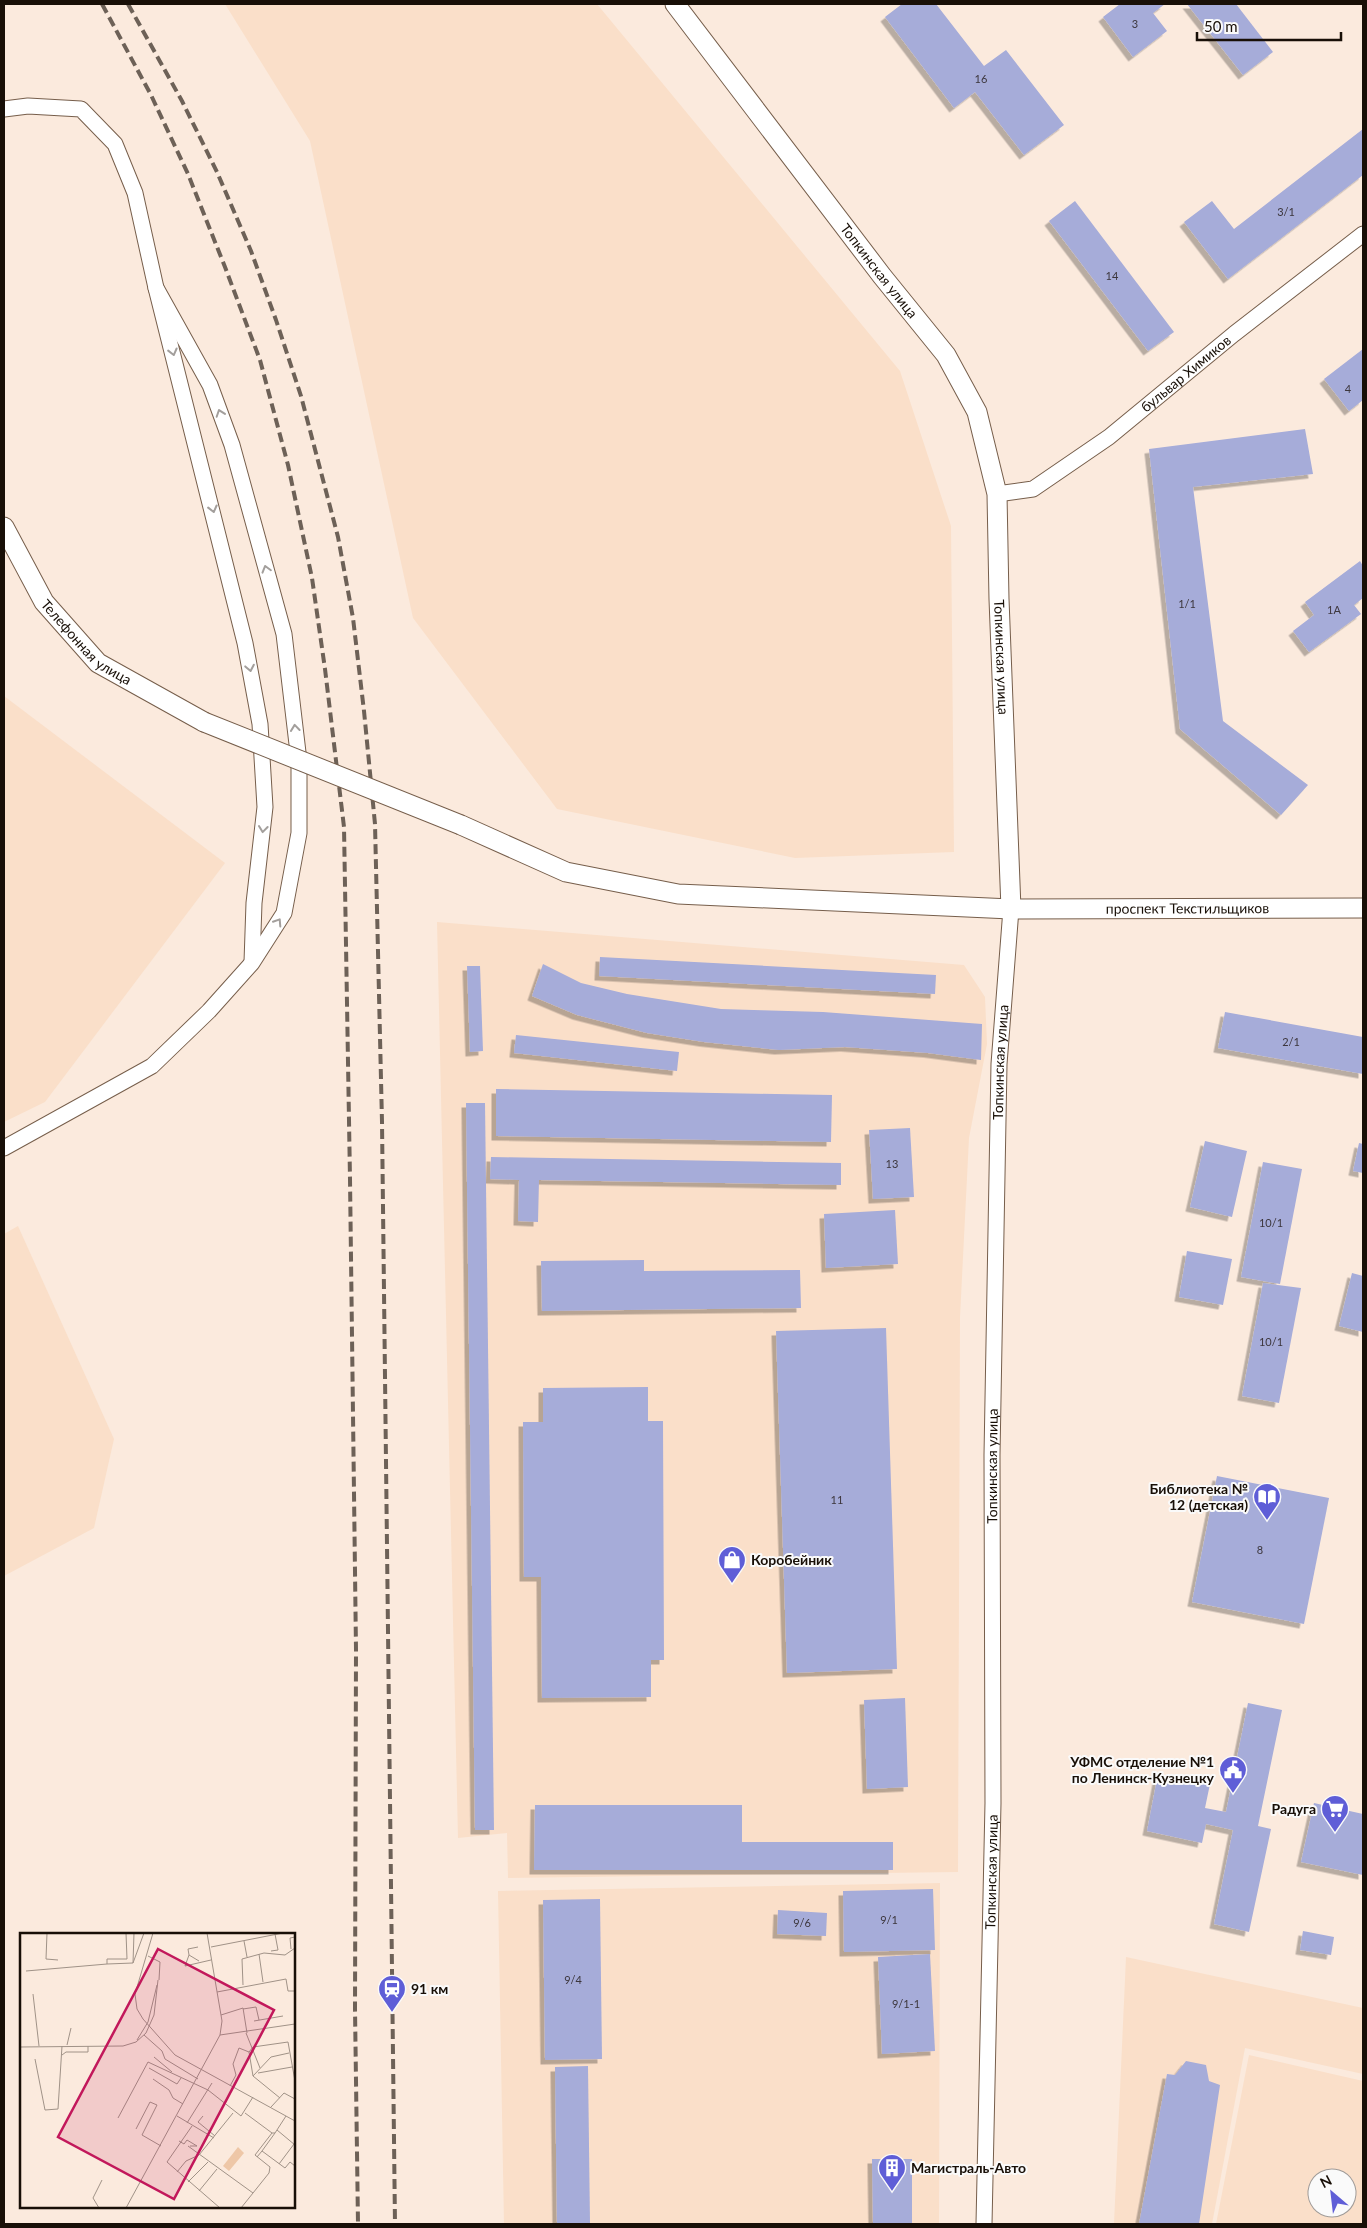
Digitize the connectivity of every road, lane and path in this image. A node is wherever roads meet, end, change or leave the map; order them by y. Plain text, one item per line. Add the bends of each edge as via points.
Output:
1 (675, 4) edge
2 (4, 109) edge
3 (1363, 234) edge
4 (156, 288) junction
5 (997, 494) junction
6 (4, 527) edge
7 (461, 826) joint
8 (1363, 908) edge
9 (1011, 909) junction
10 (252, 963) junction
11 (4, 1148) edge
12 (984, 2224) edge

1 - 5 street, Топкинская улица via 946,355 977,412
2 - 4 street via 28,106 81,109 115,144 135,193
3 - 5 street, бульвар Химиков via 1109,437 1033,489
4 -> 10 street via 240,624 260,724 265,806 254,902
10 -> 4 street via 284,913 299,833 299,761 284,634 232,445 210,385
5 - 9 street, Топкинская улица
6 - 7 street, Телефонная улица, bridge via 44,602 98,662 204,722
7 - 9 street, проспект Текстильщиков via 566,872 678,894
8 - 9 street, проспект Текстильщиков
9 - 12 street, Топкинская улица via 999,1064 992,1455 993,1803
10 - 11 street via 209,1011 152,1066

